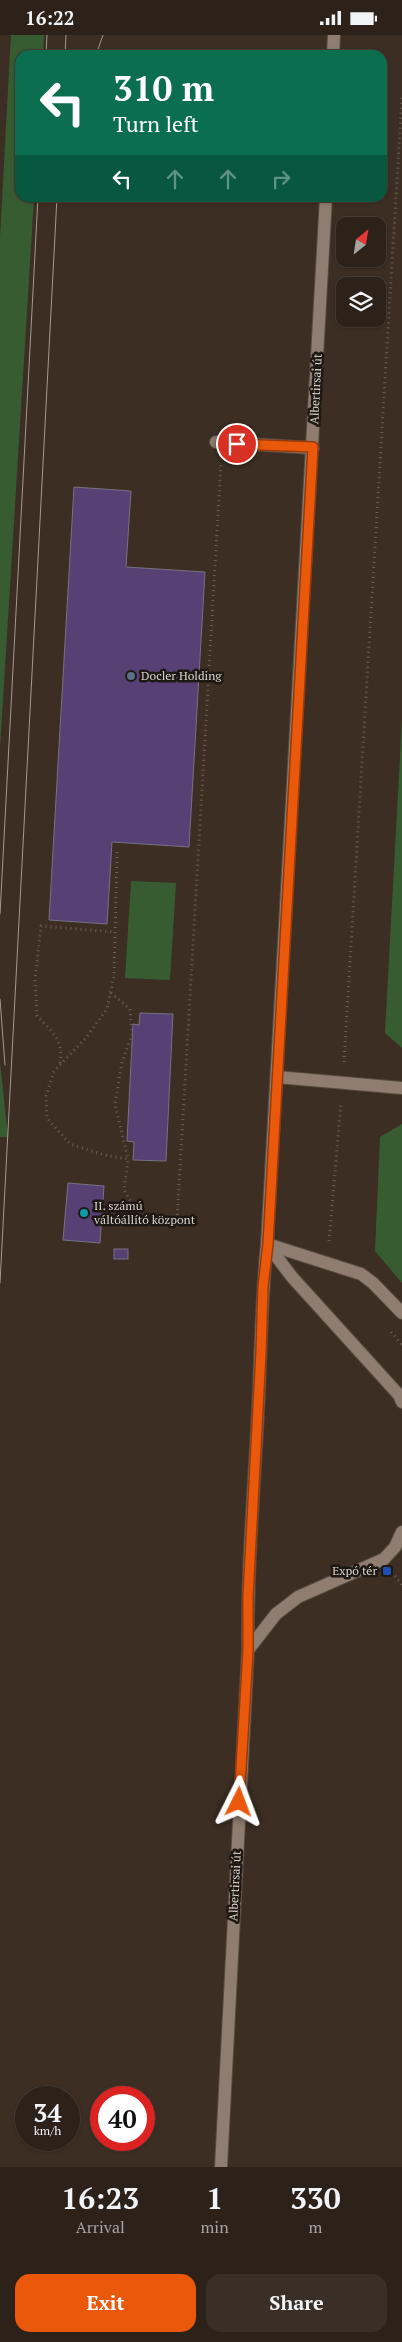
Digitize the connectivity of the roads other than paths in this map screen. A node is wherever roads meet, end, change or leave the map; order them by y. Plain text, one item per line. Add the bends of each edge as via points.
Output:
1 (334, 35) edge
2 (333, 50) edge
3 (326, 202) edge
4 (219, 442) road end
5 (313, 447) junction
6 (277, 1077) junction
7 (402, 1088) edge
8 (268, 1244) junction
9 (402, 1313) edge
10 (402, 1402) edge
11 (402, 1532) edge
12 (248, 1651) junction
13 (221, 2167) edge

1 - 2 street
3 - 5 street, Albertirsai út
4 - 5 street
5 - 6 street, Albertirsai út
6 - 7 street
6 - 8 street, Albertirsai út
8 - 9 street via 361,1274
8 - 10 street via 292,1277
8 - 12 street, Albertirsai út via 263,1287
11 - 12 street via 384,1559 298,1597 276,1614
12 - 13 street, Albertirsai út

